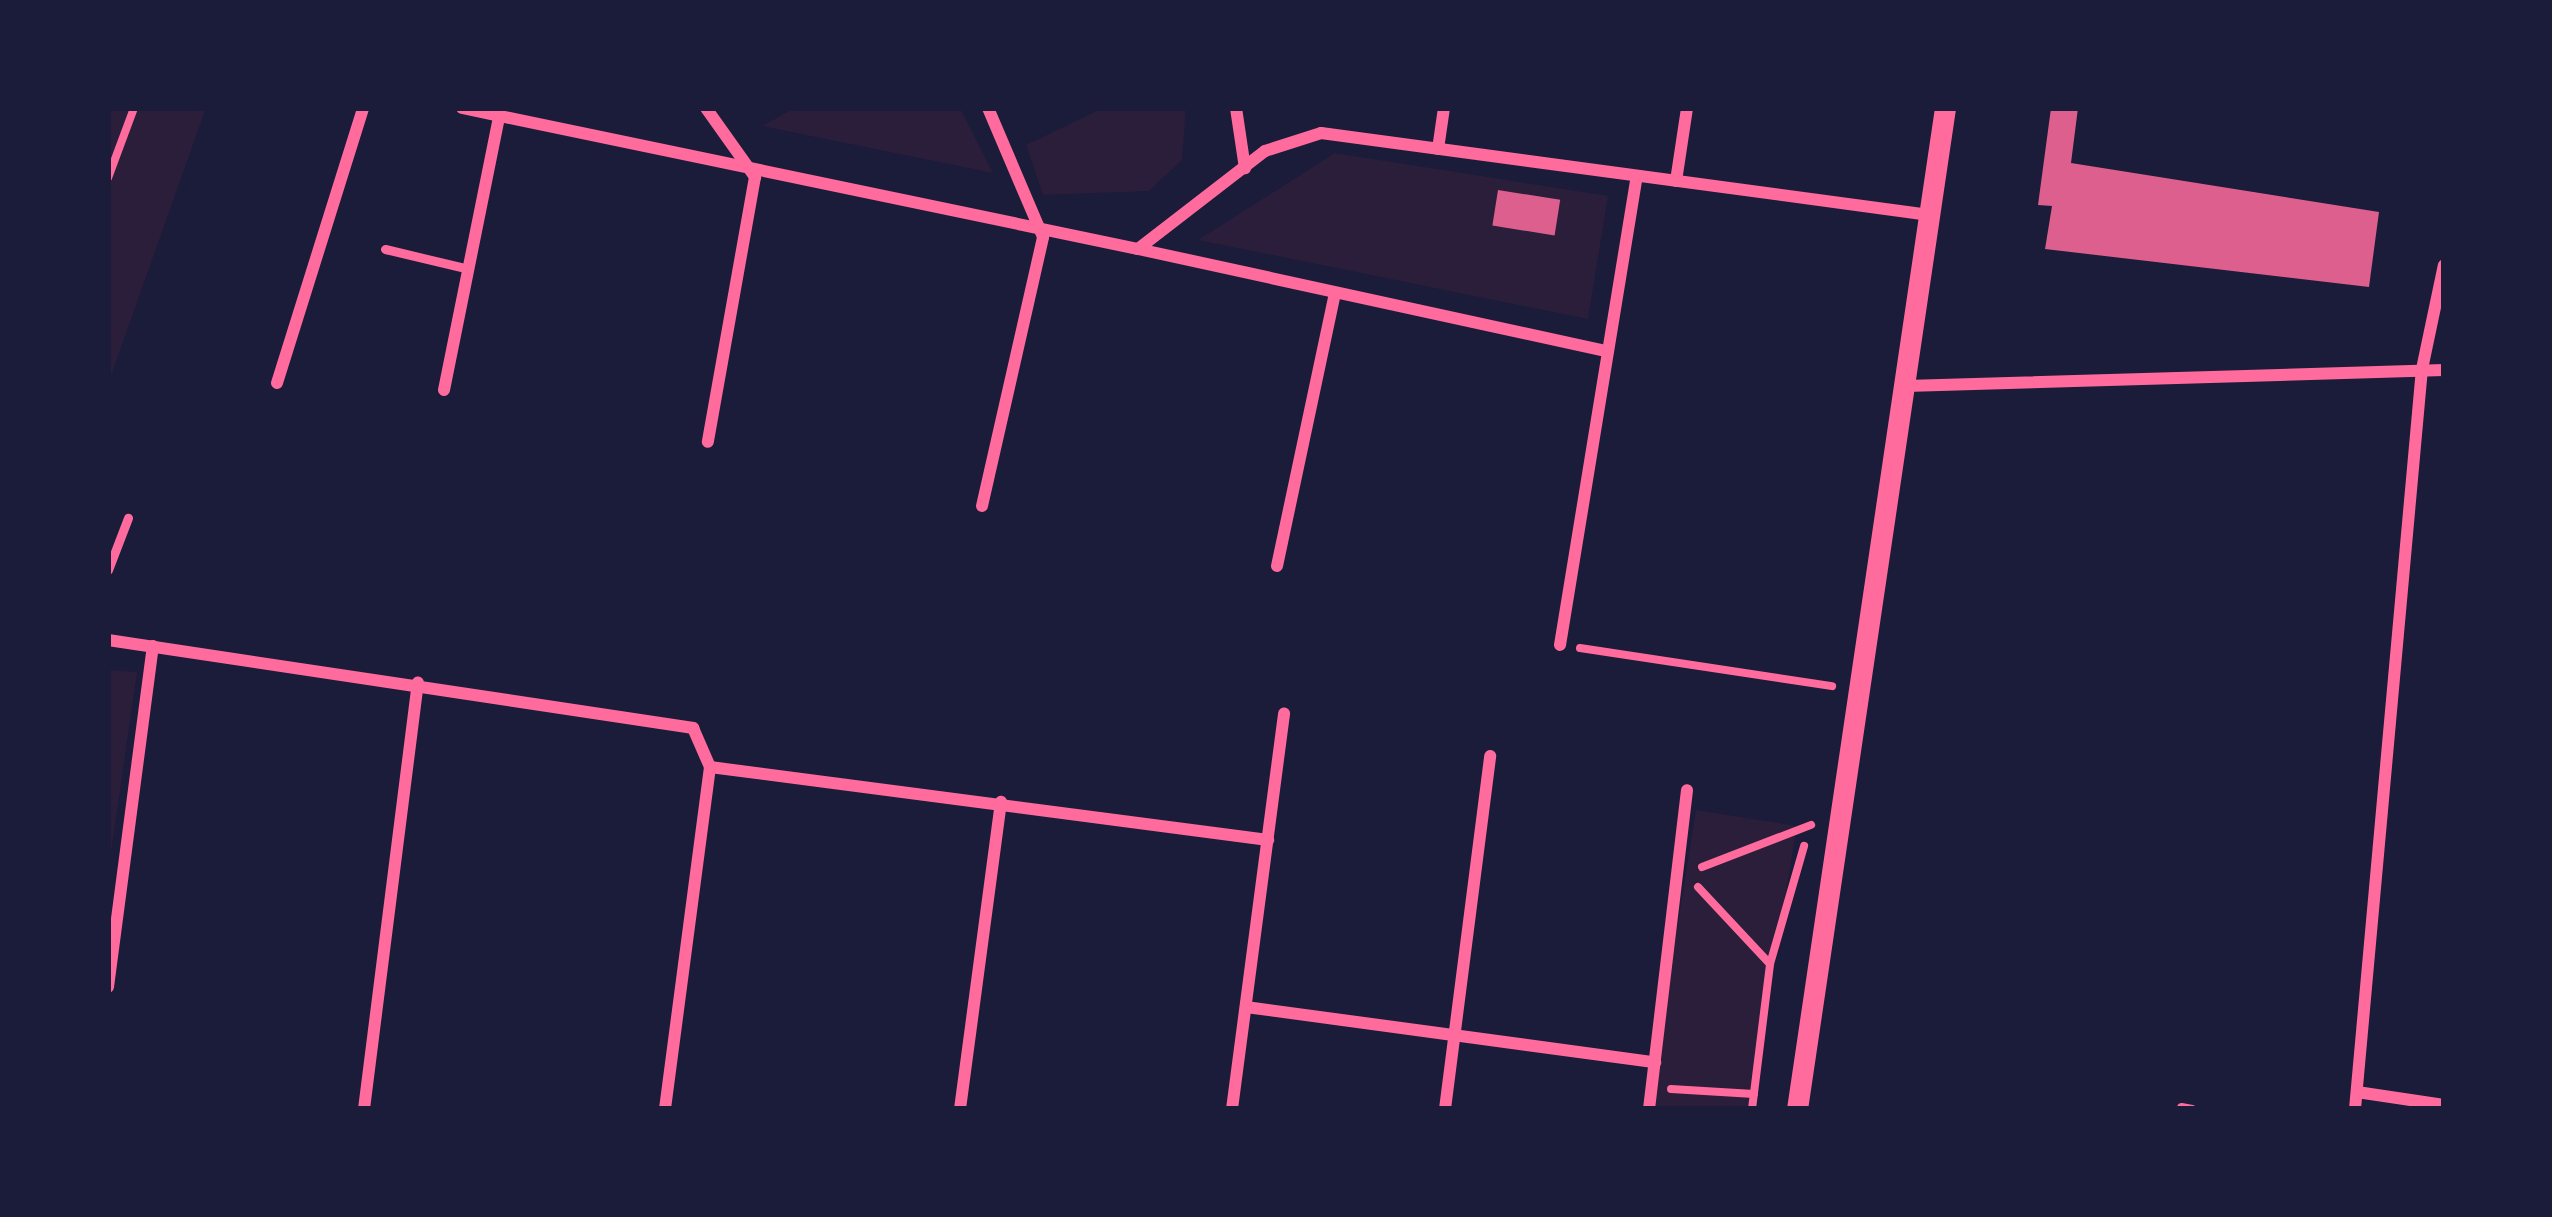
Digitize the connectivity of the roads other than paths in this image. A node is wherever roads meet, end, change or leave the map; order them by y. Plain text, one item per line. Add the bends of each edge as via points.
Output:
1 (363, 108) edge
2 (462, 108) edge
3 (706, 108) edge
4 (988, 108) edge
5 (1236, 108) edge
6 (1444, 108) edge
7 (1687, 108) edge
8 (1945, 108) edge
9 (499, 117) junction
10 (1438, 149) junction
11 (1245, 168) junction
12 (1637, 176) junction
13 (755, 177) junction
14 (1676, 182) junction
15 (1930, 215) junction
16 (1043, 237) junction
17 (385, 249) dead end
18 (1138, 249) junction
19 (2444, 265) edge
20 (469, 269) junction
21 (1335, 293) junction
22 (1604, 351) junction
23 (2422, 369) junction
24 (2444, 370) edge
25 (278, 383) dead end
26 (1906, 386) junction
27 (444, 389) dead end
28 (708, 442) dead end
29 (982, 506) dead end
30 (128, 518) dead end
31 (1277, 566) dead end
32 (108, 570) edge
33 (108, 640) edge
34 (1560, 645) road end
35 (153, 646) junction
36 (418, 682) junction
37 (1284, 713) dead end
38 (1490, 756) dead end
39 (710, 767) junction
40 (1687, 790) dead end
41 (1001, 802) junction
42 (1268, 840) junction
43 (108, 987) edge
44 (1246, 1007) junction
45 (1454, 1035) junction
46 (1655, 1062) junction
47 (2357, 1092) junction
48 (2444, 1105) edge
49 (364, 1109) edge
50 (665, 1109) edge
51 (960, 1109) edge
52 (1232, 1109) edge
53 (1445, 1109) edge
54 (1649, 1109) edge
55 (1797, 1109) edge
56 (2355, 1109) edge

1 - 25 street
2 - 9 street
3 - 13 street
4 - 16 street
5 - 11 street
6 - 10 street
7 - 14 street
8 - 15 street
9 - 13 street
9 - 20 street
10 - 11 street via 1321,133 1288,139
10 - 12 street
11 - 18 street
12 - 14 street
12 - 22 street
13 - 16 street
13 - 28 street
14 - 15 street
15 - 26 street
16 - 18 street
16 - 29 street
17 - 20 lane
18 - 21 street
19 - 23 street
20 - 27 street
21 - 22 street
21 - 31 street
22 - 34 street
23 - 24 street
23 - 26 street
23 - 47 street
26 - 55 street
30 - 32 lane
33 - 35 street
35 - 36 street
35 - 43 street
36 - 39 street via 682,721
36 - 49 street
37 - 42 street
38 - 45 street
39 - 41 street
39 - 50 street
40 - 46 street
41 - 42 street
41 - 51 street
42 - 44 street
44 - 45 street
44 - 52 street
45 - 46 street
45 - 53 street
46 - 54 street
47 - 48 street
47 - 56 street

